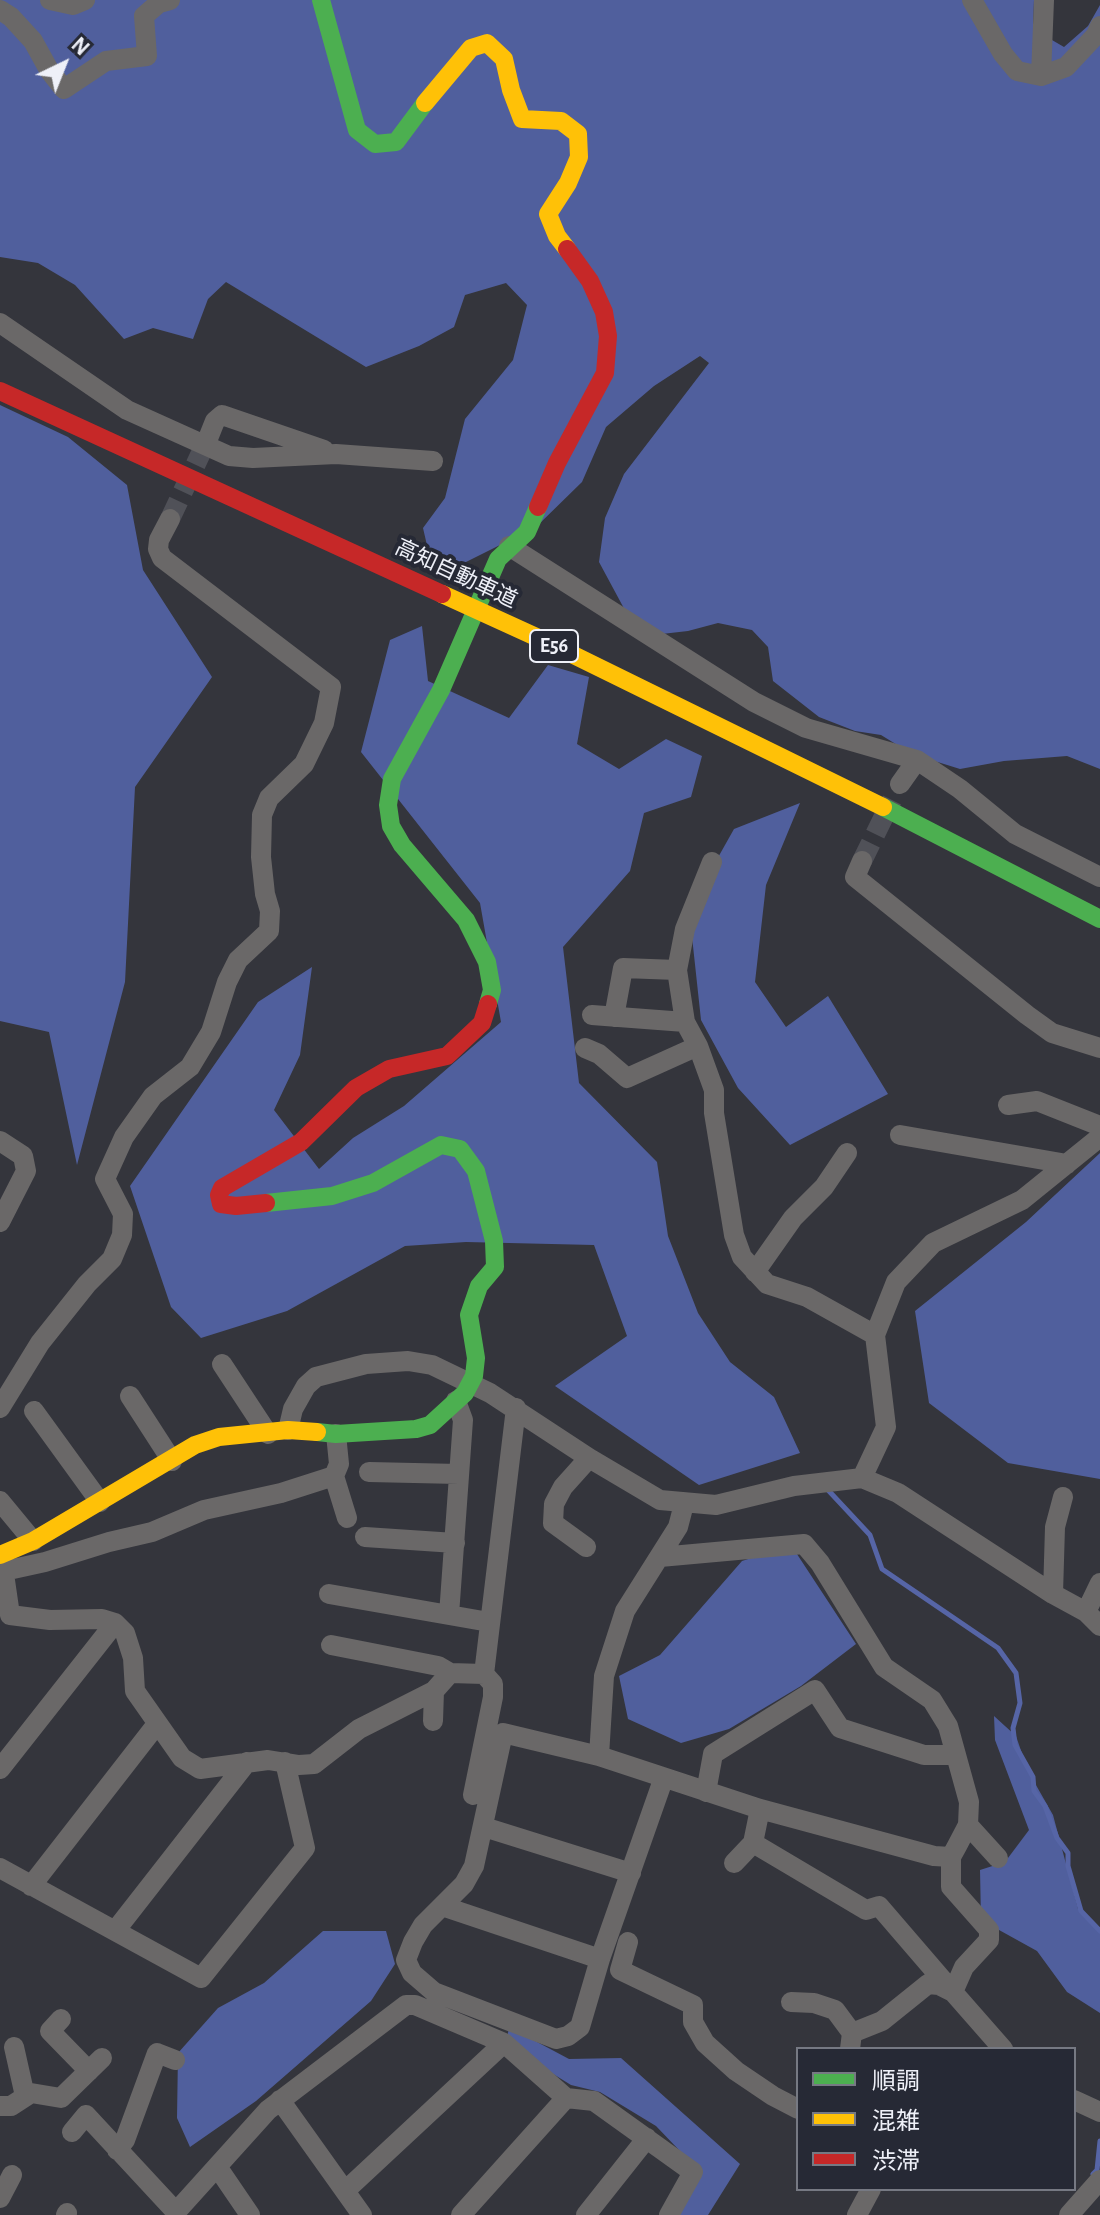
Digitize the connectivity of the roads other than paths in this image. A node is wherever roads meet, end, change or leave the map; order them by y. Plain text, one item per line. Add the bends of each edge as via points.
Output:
1 (50, 0) edge
2 (85, 0) edge
3 (170, 0) edge
4 (321, 0) edge
5 (972, 0) edge
6 (1044, 0) edge
7 (0, 10) edge
8 (1100, 26) edge
9 (1041, 76) junction
10 (0, 323) edge
11 (0, 374) edge
12 (0, 391) edge
13 (209, 436) tunnel mouth
14 (336, 454) junction
15 (433, 461) dead end
16 (170, 519) tunnel mouth
17 (504, 552) junction
18 (917, 760) junction
19 (900, 784) tunnel mouth
20 (862, 861) dead end
21 (712, 862) dead end
22 (1100, 877) edge
23 (1100, 901) edge
24 (1100, 919) edge
25 (677, 970) junction
26 (592, 1015) dead end
27 (614, 1017) junction
28 (685, 1022) junction
29 (698, 1046) junction
30 (585, 1048) dead end
31 (1100, 1048) edge
32 (1008, 1105) dead end
33 (1100, 1126) edge
34 (900, 1135) dead end
35 (1100, 1137) edge
36 (0, 1141) edge
37 (847, 1153) dead end
38 (1067, 1164) junction
39 (0, 1222) edge
40 (755, 1272) junction
41 (875, 1335) junction
42 (222, 1364) dead end
43 (465, 1390) junction
44 (130, 1396) dead end
45 (0, 1408) edge
46 (516, 1408) junction
47 (34, 1411) dead end
48 (278, 1432) junction
49 (336, 1434) junction
50 (589, 1458) junction
51 (172, 1461) junction
52 (369, 1472) dead end
53 (459, 1474) junction
54 (334, 1476) junction
55 (862, 1478) junction
56 (1063, 1497) dead end
57 (0, 1501) edge
58 (100, 1502) junction
59 (684, 1504) junction
60 (347, 1518) dead end
61 (365, 1537) dead end
62 (33, 1541) junction
63 (455, 1543) junction
64 (586, 1547) dead end
65 (660, 1557) junction
66 (2, 1560) edge
67 (1100, 1583) edge
68 (329, 1594) dead end
69 (1053, 1594) junction
70 (449, 1615) junction
71 (1093, 1619) edge
72 (5, 1620) edge
73 (489, 1622) junction
74 (115, 1623) junction
75 (331, 1645) dead end
76 (450, 1673) junction
77 (484, 1674) junction
78 (434, 1691) junction
79 (433, 1721) dead end
80 (157, 1724) junction
81 (956, 1755) junction
82 (599, 1756) junction
83 (247, 1762) junction
84 (285, 1762) junction
85 (0, 1769) edge
86 (663, 1780) junction
87 (706, 1792) junction
88 (473, 1795) dead end
89 (760, 1809) junction
90 (968, 1825) junction
91 (484, 1827) junction
92 (753, 1843) junction
93 (951, 1857) junction
94 (998, 1858) dead end
95 (734, 1863) dead end
96 (0, 1868) edge
97 (631, 1873) junction
98 (31, 1886) junction
99 (442, 1906) junction
100 (115, 1931) junction
101 (628, 1942) dead end
102 (600, 1959) junction
103 (953, 1992) junction
104 (791, 2002) dead end
105 (61, 2019) dead end
106 (851, 2041) edge
107 (504, 2043) junction
108 (14, 2047) dead end
109 (1001, 2047) edge
110 (175, 2060) dead end
111 (25, 2096) junction
112 (566, 2098) junction
113 (280, 2100) junction
114 (1076, 2101) edge
115 (0, 2106) edge
116 (796, 2108) edge
117 (1100, 2112) edge
118 (72, 2132) dead end
119 (647, 2138) junction
120 (117, 2150) junction
121 (218, 2168) junction
122 (12, 2175) dead end
123 (1100, 2180) edge
124 (345, 2191) junction
125 (870, 2191) edge
126 (0, 2198) edge
127 (250, 2215) edge
128 (362, 2215) edge
129 (461, 2215) edge
130 (586, 2215) edge
131 (669, 2215) edge
132 (857, 2215) edge
133 (1069, 2215) edge

1 - 2 street via 73,5
3 - 7 street via 144,16 147,56 106,61 64,89 33,41
4 - 17 main road via 357,130 375,144 396,142 471,48 487,43 504,59 522,119 561,121 578,134 579,157 548,214 604,312 605,373 527,532
5 - 9 street via 1017,71
6 - 9 street
8 - 9 street via 1066,67
10 - 14 street via 127,410 229,456
11 - 23 main road, 高知自動車道 / E56 via 600,652
12 - 24 main road, 高知自動車道 / E56 via 545,641
13 - 14 street via 222,415
14 - 15 street
16 - 45 street via 159,540 162,558 331,687 324,723 304,764 269,798 262,815 269,931 238,960 211,1032 190,1067 153,1096 124,1137 105,1179 123,1214 122,1235 112,1259 40,1343
17 - 18 street via 754,702 806,728
17 - 43 main road via 441,690 392,779 388,805 391,826 402,845 466,920 487,962 492,990 482,1023 447,1056 389,1069 356,1088 301,1142 231,1182 219,1195 221,1204 236,1206 332,1196 373,1183 441,1145 460,1149 476,1171 494,1241 495,1267 479,1286 469,1315 476,1358
18 - 19 street
18 - 22 street via 1015,834
20 - 31 street via 855,877 1027,1015 1052,1033
21 - 25 street via 685,929
25 - 27 street via 623,968
25 - 28 street
26 - 27 street
27 - 28 street
28 - 29 street
29 - 30 street via 627,1078
29 - 40 street via 714,1090 734,1235
32 - 33 street via 1037,1101
34 - 38 street
35 - 38 street
36 - 39 street via 23,1156 26,1171
37 - 40 street
38 - 41 street via 1022,1200 933,1243 896,1282
40 - 41 street via 767,1284 807,1297
41 - 55 street via 886,1427
42 - 48 street
43 - 49 main road via 430,1425
43 - 53 street
44 - 51 street
46 - 48 street via 432,1365 366,1364 316,1377
46 - 50 street
46 - 73 street
47 - 58 street
48 - 49 main road
48 - 51 main road via 219,1437
49 - 54 street via 339,1464
50 - 59 street via 660,1500
50 - 64 street via 563,1487 554,1504 553,1523
51 - 58 main road
52 - 53 street
53 - 63 street
54 - 60 street
54 - 66 street via 204,1510 152,1532 45,1562
55 - 59 street via 794,1486 716,1505
55 - 69 street via 898,1493
56 - 69 street via 1055,1527
57 - 62 street
58 - 62 main road
59 - 65 street via 678,1527
61 - 63 street
62 - 66 main road
63 - 70 street
65 - 81 street via 804,1544 884,1667 932,1700 948,1726
65 - 82 street via 625,1611 604,1676
66 - 72 street
67 - 71 street
68 - 70 street
69 - 71 street
70 - 73 street
72 - 74 street
73 - 77 street
74 - 80 street via 125,1633 133,1658 135,1691
74 - 85 street
75 - 76 street via 438,1666
76 - 77 street
76 - 78 street
77 - 88 street via 493,1684 493,1697
78 - 79 street
78 - 84 street via 359,1729 314,1764
80 - 83 street via 182,1758 200,1769
80 - 98 street
81 - 87 street via 924,1755 840,1728 815,1690 713,1754
81 - 90 street via 969,1802
82 - 86 street
82 - 91 street via 503,1733
83 - 84 street
83 - 100 street
84 - 100 street via 305,1848 201,1978
86 - 87 street
86 - 97 street
87 - 89 street
89 - 92 street
89 - 93 street
90 - 93 street
90 - 94 street
91 - 97 street
91 - 99 street via 474,1866
92 - 95 street
92 - 103 street via 866,1910 879,1906
93 - 103 street via 951,1887 989,1930 989,1940 964,1967
96 - 98 street
97 - 102 street
98 - 100 street
99 - 102 street
99 - 102 street via 413,1942 406,1960 412,1973 434,1992 556,2039 580,2027
101 - 116 street via 620,1970 693,2005 693,2022 705,2043 736,2071
103 - 106 street via 928,1984
103 - 109 street
104 - 106 street via 835,2010
105 - 111 street via 50,2031 96,2064 61,2098
107 - 112 street
107 - 113 street via 406,2005
107 - 124 street
108 - 111 street
110 - 120 street via 157,2053
111 - 115 street via 11,2106
112 - 119 street via 594,2101
112 - 129 street
113 - 121 street
113 - 124 street
114 - 117 street
118 - 120 street via 86,2115
119 - 130 street
119 - 131 street via 693,2172
120 - 121 street via 176,2212
121 - 127 street
122 - 126 street
123 - 133 street
124 - 128 street
125 - 132 street

